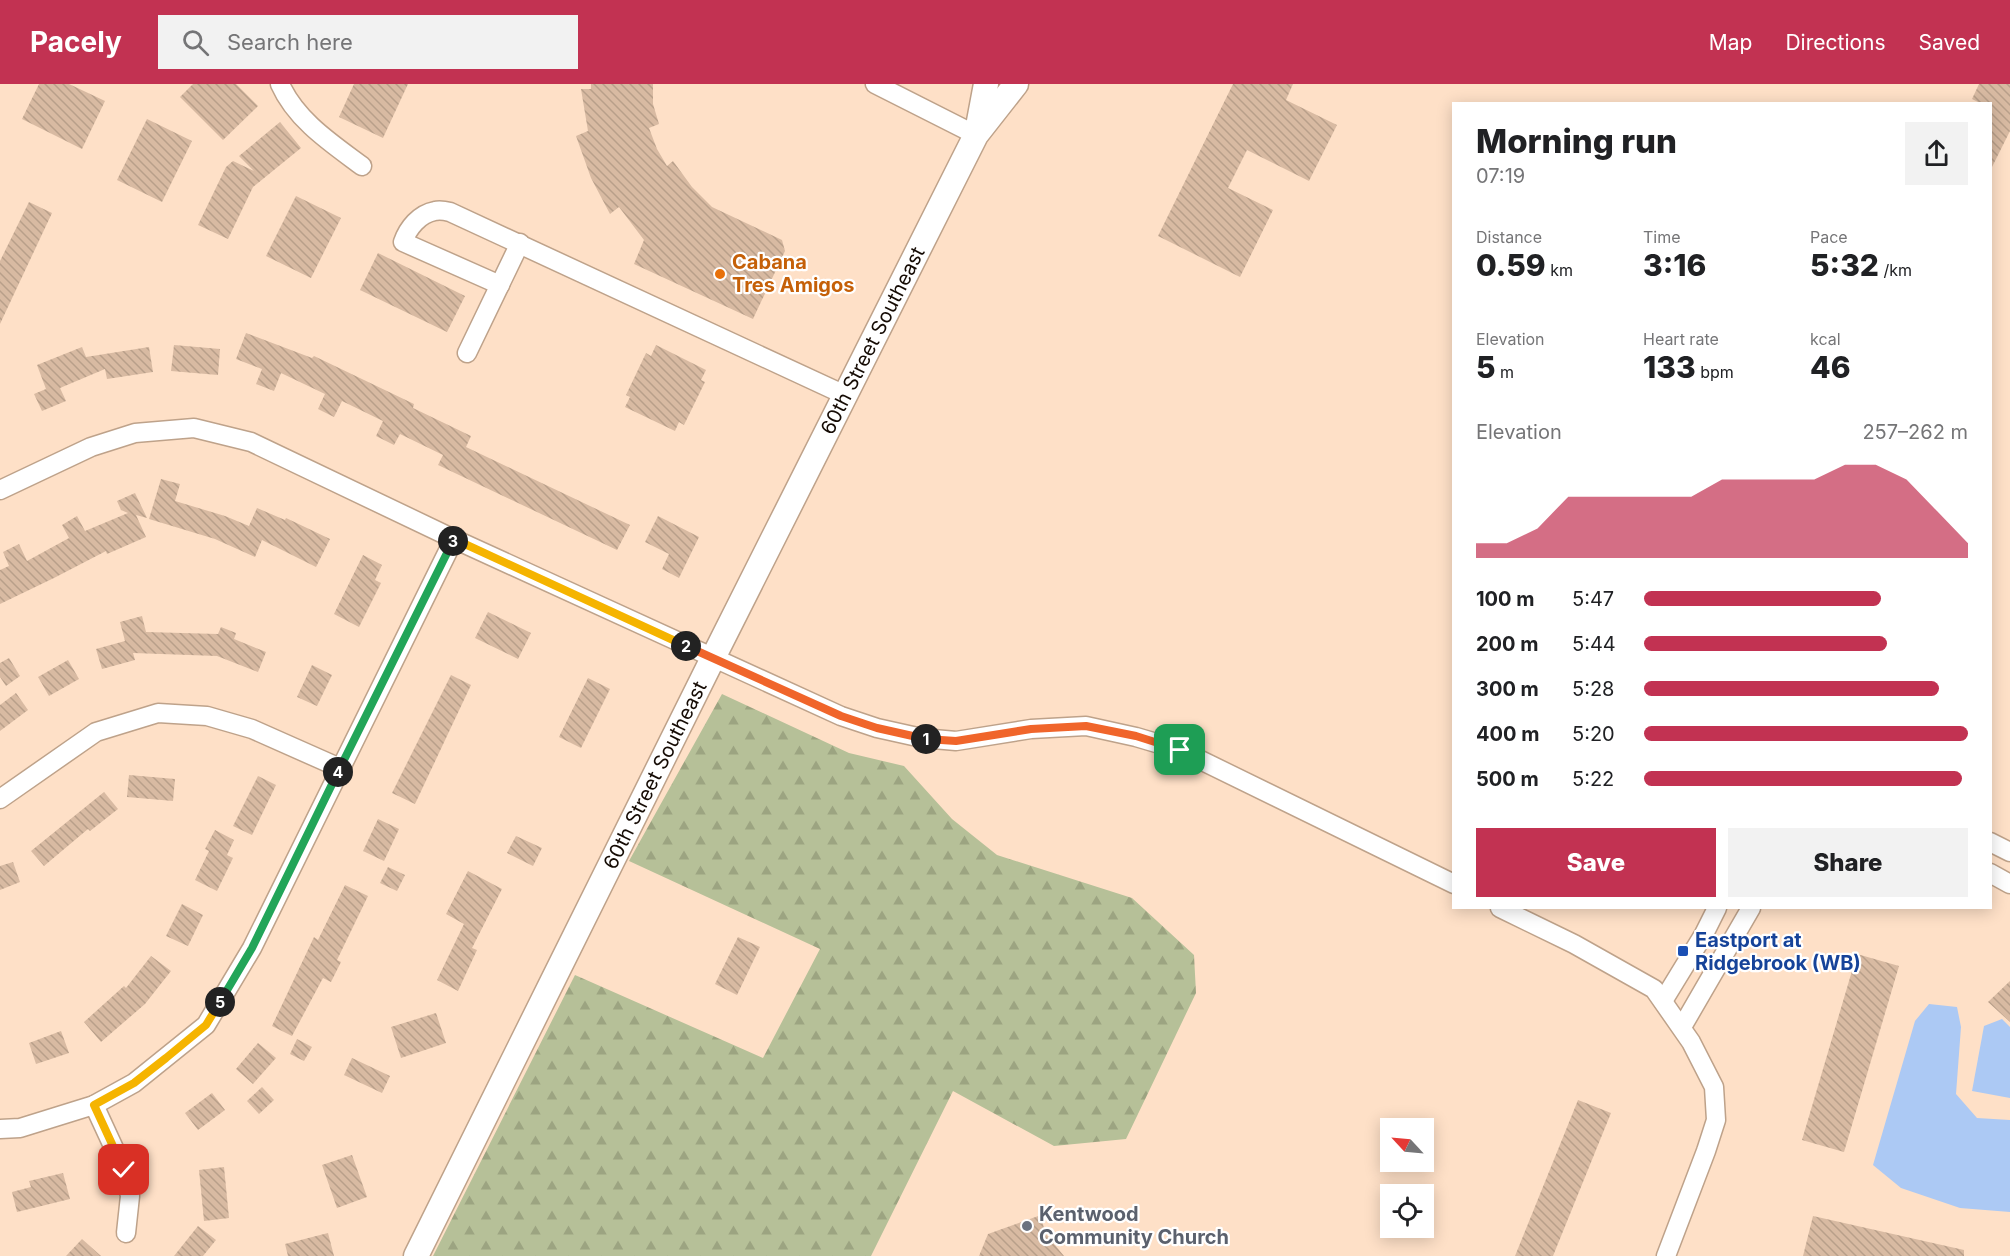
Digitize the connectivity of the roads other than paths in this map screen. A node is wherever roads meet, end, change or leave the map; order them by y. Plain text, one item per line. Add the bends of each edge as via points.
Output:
1 (280, 84) edge
2 (875, 84) edge
3 (986, 84) edge
4 (1016, 84) edge
5 (976, 135) junction
6 (362, 166) dead end
7 (520, 243) junction
8 (500, 285) junction
9 (467, 353) dead end
10 (845, 395) junction
11 (0, 490) edge
12 (454, 539) junction
13 (713, 658) junction
14 (340, 768) junction
15 (0, 799) edge
16 (1992, 843) edge
17 (2010, 852) edge
18 (1992, 874) edge
19 (1452, 883) edge
20 (2010, 884) edge
21 (1502, 909) edge
22 (1716, 909) edge
23 (1750, 909) edge
24 (1663, 1001) junction
25 (1682, 1027) junction
26 (94, 1105) junction
27 (0, 1129) edge
28 (126, 1233) dead end
29 (416, 1256) edge
30 (1666, 1256) edge

1 - 6 street via 287,100 321,136
2 - 5 street
3 - 5 main road, 60th Street Southeast
4 - 5 main road, 60th Street Southeast
5 - 10 main road, 60th Street Southeast
7 - 8 street
7 - 8 street via 450,212 435,211 418,219 407,231 403,242
7 - 10 street
8 - 9 street
10 - 13 main road, 60th Street Southeast
11 - 12 street via 113,440 135,433 194,428 251,442
12 - 13 street
12 - 14 street
13 - 19 street via 841,716 922,738 956,741 1031,729 1086,726 1136,736 1180,750
13 - 29 main road, 60th Street Southeast
14 - 15 street via 252,729 207,716 158,713 96,732
14 - 26 street via 252,948 206,1025 134,1083
16 - 17 street
18 - 20 street
21 - 24 street via 1654,989
22 - 24 street
23 - 25 street
24 - 25 street
25 - 30 street via 1714,1087 1716,1120
26 - 27 street via 20,1128
26 - 28 street via 124,1170 130,1196

